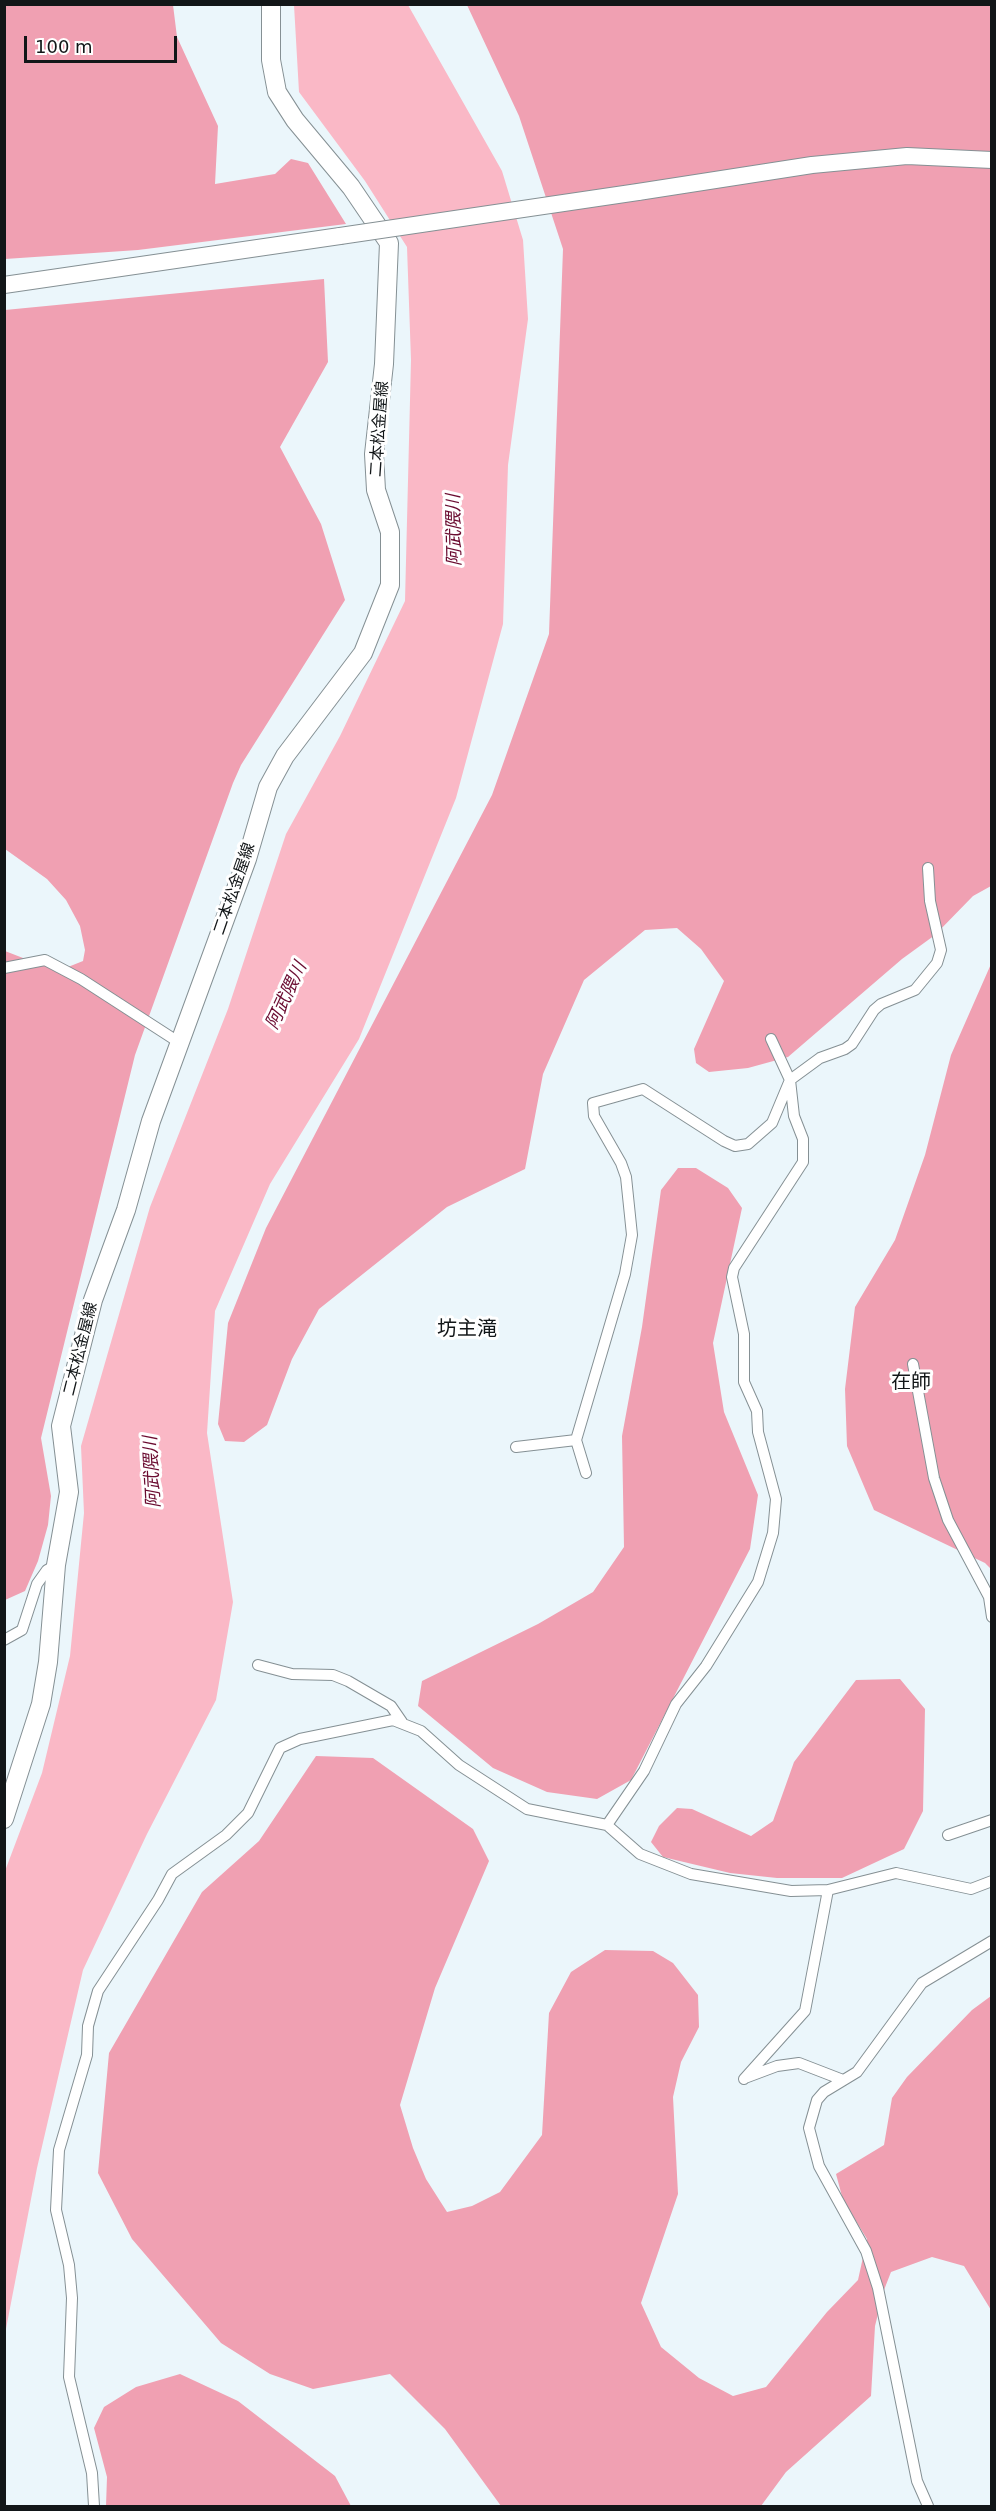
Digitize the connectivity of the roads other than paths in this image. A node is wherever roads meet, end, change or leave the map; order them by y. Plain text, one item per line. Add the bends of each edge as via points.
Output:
1 (271, 4) edge
2 (992, 160) edge
3 (4, 285) edge
4 (927, 868) dead end
5 (4, 968) edge
6 (771, 1039) dead end
7 (180, 1043) junction
8 (790, 1080) junction
9 (913, 1364) dead end
10 (576, 1440) junction
11 (516, 1447) dead end
12 (586, 1473) dead end
13 (56, 1565) junction
14 (992, 1617) edge
15 (4, 1640) edge
16 (258, 1665) dead end
17 (402, 1722) junction
18 (4, 1819) edge
19 (992, 1820) edge
20 (608, 1825) junction
21 (948, 1835) dead end
22 (992, 1881) edge
23 (828, 1890) junction
24 (992, 1941) edge
25 (843, 2080) junction
26 (94, 2506) edge
27 (928, 2506) edge

1 - 7 main road, 二本松金屋線 via 271,60 277,92 389,243 384,364 374,454 376,490 390,532 390,585 363,653 285,756 268,787 247,859
2 - 3 street, bridge via 896,157 812,165
4 - 8 street via 941,950 937,963 915,990 881,1004 852,1044 820,1058
5 - 7 street via 45,960
6 - 8 street
7 - 13 main road, 二本松金屋線 via 93,1300 62,1426 69,1492
8 - 10 street via 772,1123 748,1144 735,1146 643,1089 593,1103 594,1116 626,1177 632,1241
8 - 20 street via 794,1116 803,1139 803,1162 740,1255 732,1277 744,1334 744,1382 757,1411 758,1432 776,1499 773,1533 758,1582 706,1666 676,1704 644,1771
9 - 14 street via 934,1478 948,1520 989,1597
10 - 11 street
10 - 12 street
13 - 15 street via 47,1570 38,1584 22,1630
13 - 18 main road, 二本松金屋線 via 41,1704
16 - 17 street via 292,1674 333,1675 391,1706
17 - 20 street via 421,1731 459,1765 527,1809
17 - 26 street via 393,1720 300,1738 280,1748 248,1813 226,1835 172,1874 98,1990 88,2026 87,2055 59,2150 56,2188 56,2210 72,2298 69,2377 92,2473
19 - 21 street
20 - 23 street via 640,1854 691,1874 791,1891
22 - 23 street via 971,1890 896,1873
23 - 25 street via 805,2011 744,2079 777,2066 799,2063
24 - 25 street via 922,1983 857,2072
25 - 27 street via 817,2100 810,2116 810,2139 819,2166 866,2251 878,2288 917,2481

